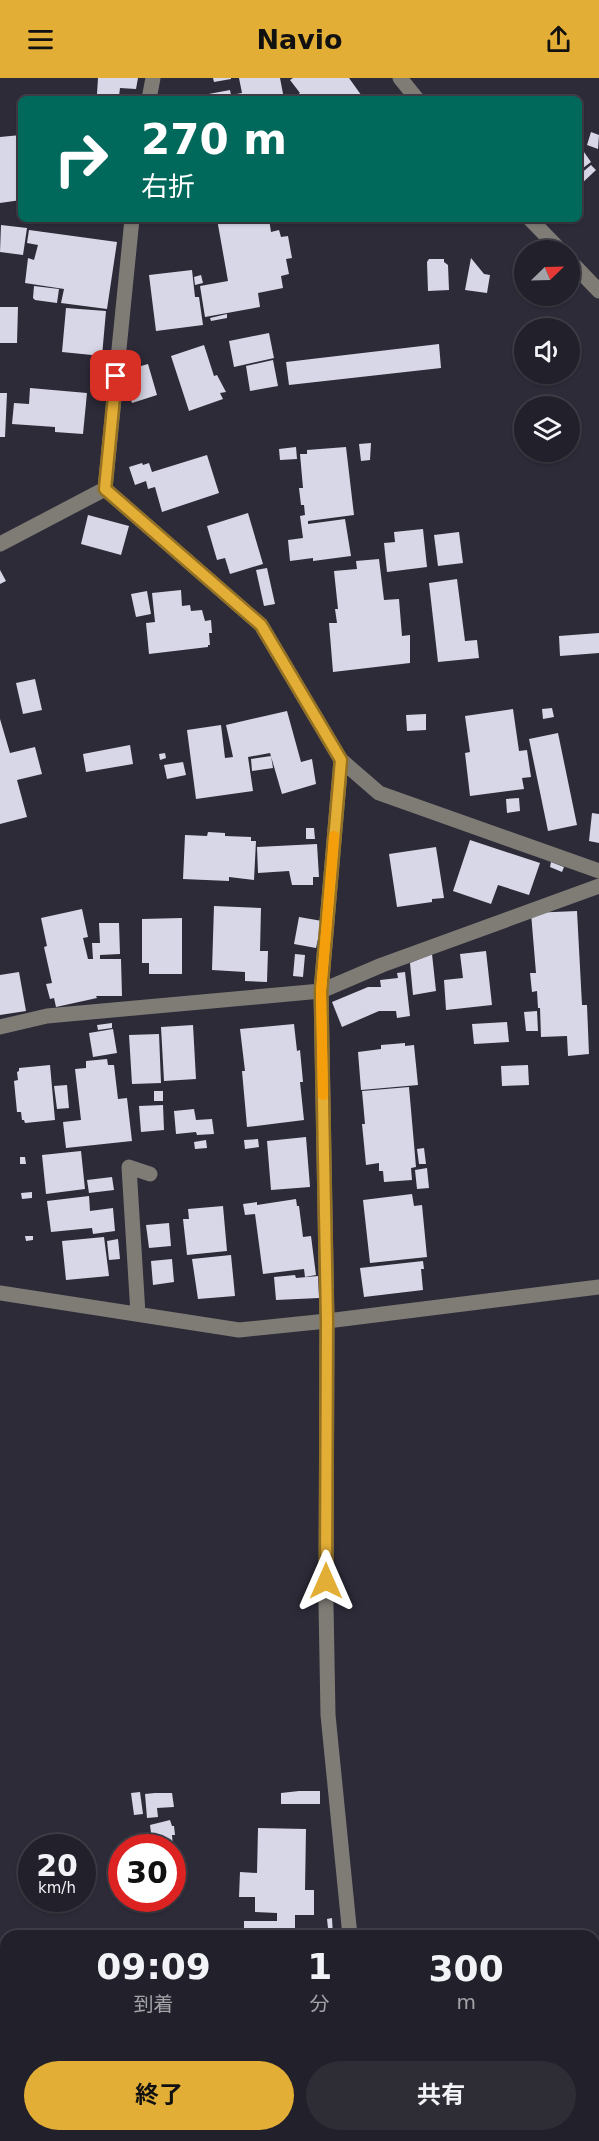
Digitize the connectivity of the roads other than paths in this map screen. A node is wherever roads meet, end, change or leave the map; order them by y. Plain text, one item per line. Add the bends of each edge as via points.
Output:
1 (153, 78) edge
2 (400, 78) edge
3 (150, 96) edge
4 (415, 96) edge
5 (132, 222) edge
6 (533, 222) edge
7 (550, 240) edge
8 (580, 271) edge
9 (599, 291) edge
10 (105, 489) junction
11 (0, 544) edge
12 (341, 760) junction
13 (599, 872) edge
14 (599, 886) edge
15 (321, 991) junction
16 (0, 1027) edge
17 (150, 1174) dead end
18 (599, 1287) edge
19 (0, 1293) edge
20 (138, 1314) junction
21 (327, 1321) junction
22 (349, 1930) edge

1 - 3 street
2 - 4 street
5 - 10 street
6 - 7 street
8 - 9 street
10 - 11 street
10 - 12 street via 261,625
12 - 13 street via 379,793
12 - 15 street
14 - 15 street
15 - 16 street via 47,1016
15 - 21 street
17 - 20 street via 129,1167
18 - 21 street
19 - 20 street
20 - 21 street via 239,1330
21 - 22 street via 328,1715

